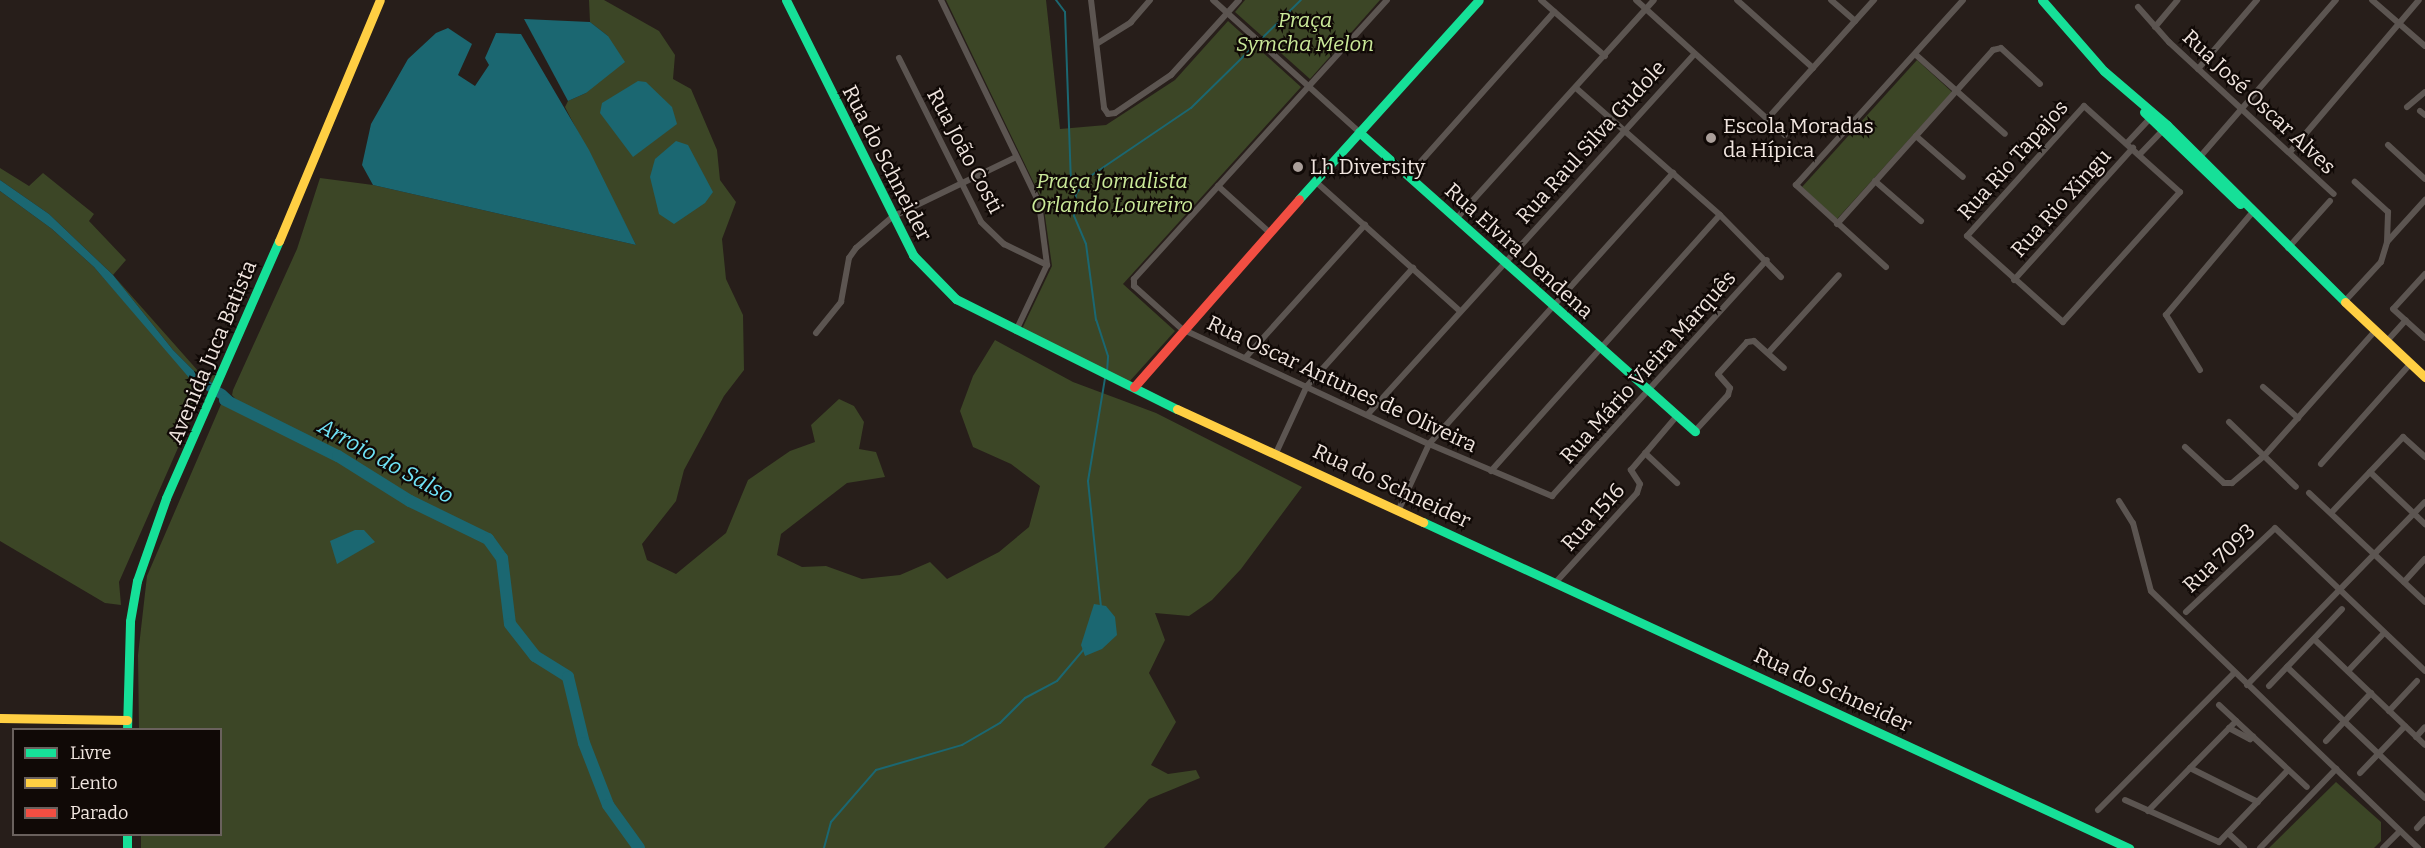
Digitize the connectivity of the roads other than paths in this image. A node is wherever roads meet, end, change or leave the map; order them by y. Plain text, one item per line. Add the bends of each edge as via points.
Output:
1 (380, 0) edge
2 (786, 0) edge
3 (940, 0) edge
4 (1091, 0) edge
5 (1150, 0) edge
6 (1213, 0) edge
7 (1239, 0) edge
8 (1387, 0) edge
9 (1479, 0) edge
10 (1541, 0) edge
11 (1636, 0) edge
12 (1654, 0) edge
13 (1737, 0) edge
14 (1831, 0) edge
15 (1874, 0) edge
16 (1963, 0) edge
17 (2042, 0) edge
18 (2178, 0) edge
19 (2257, 0) edge
20 (2336, 0) edge
21 (2372, 0) edge
22 (2418, 0) edge
23 (2138, 7) dead end
24 (1646, 9) junction
25 (1554, 12) junction
26 (1227, 13) junction
27 (1854, 21) junction
28 (2399, 23) junction
29 (2155, 27) junction
30 (1098, 43) junction
31 (2425, 46) edge
32 (1695, 54) junction
33 (1916, 54) junction
34 (1605, 56) junction
35 (899, 58) dead end
36 (1813, 68) junction
37 (2198, 69) junction
38 (2040, 84) dead end
39 (1308, 87) junction
40 (1576, 88) junction
41 (1956, 91) junction
42 (2425, 92) edge
43 (2136, 102) junction
44 (2407, 107) dead end
45 (2243, 110) junction
46 (1767, 118) junction
47 (2149, 119) junction
48 (1624, 131) junction
49 (1359, 132) junction
50 (2160, 132) junction
51 (2006, 134) dead end
52 (1785, 135) dead end
53 (1916, 136) junction
54 (2127, 143) junction
55 (2388, 145) dead end
56 (2133, 148) junction
57 (2289, 152) junction
58 (2140, 154) junction
59 (1016, 157) junction
60 (2197, 160) junction
61 (1672, 173) junction
62 (1408, 176) junction
63 (1963, 177) dead end
64 (2425, 179) edge
65 (1315, 181) junction
66 (1875, 181) junction
67 (2355, 182) dead end
68 (960, 184) junction
69 (1218, 186) junction
70 (2334, 194) dead end
71 (2425, 200) edge
72 (2330, 201) dead end
73 (2252, 213) junction
74 (1720, 215) junction
75 (892, 217) junction
76 (1456, 219) junction
77 (1921, 221) dead end
78 (1837, 224) junction
79 (1365, 225) junction
80 (1269, 232) junction
81 (2387, 242) junction
82 (2288, 248) junction
83 (1767, 260) junction
84 (1503, 263) junction
85 (1047, 265) junction
86 (1886, 267) dead end
87 (1413, 268) junction
88 (2425, 274) edge
89 (1839, 275) dead end
90 (1781, 277) dead end
91 (2014, 280) junction
92 (2345, 301) junction
93 (1551, 305) junction
94 (1460, 311) junction
95 (2406, 320) junction
96 (1182, 328) junction
97 (2376, 330) junction
98 (1016, 332) junction
99 (816, 333) dead end
100 (2425, 338) edge
101 (2387, 341) junction
102 (1599, 348) junction
103 (1768, 353) junction
104 (1246, 357) junction
105 (2411, 363) junction
106 (1784, 368) dead end
107 (2200, 370) dead end
108 (2425, 376) edge
109 (1306, 386) junction
110 (1134, 387) junction
111 (2263, 387) dead end
112 (1648, 392) junction
113 (1368, 414) junction
114 (1677, 417) junction
115 (2298, 418) junction
116 (2229, 422) dead end
117 (1695, 431) joint
118 (1429, 444) junction
119 (2185, 447) dead end
120 (1276, 453) junction
121 (1645, 453) junction
122 (2264, 456) junction
123 (2425, 457) edge
124 (2321, 464) dead end
125 (1491, 471) junction
126 (2370, 472) junction
127 (1677, 483) dead end
128 (2296, 488) dead end
129 (2309, 493) dead end
130 (1552, 496) joint
131 (2119, 501) dead end
132 (2425, 502) edge
133 (1399, 509) junction
134 (2331, 513) junction
135 (2414, 514) junction
136 (2425, 524) edge
137 (2375, 555) junction
138 (2425, 559) edge
139 (1556, 582) junction
140 (2404, 582) junction
141 (2339, 590) junction
142 (2425, 602) edge
143 (2342, 609) dead end
144 (2186, 612) dead end
145 (2384, 633) junction
146 (2314, 639) junction
147 (2288, 667) junction
148 (2348, 671) junction
149 (2425, 671) edge
150 (2234, 673) junction
151 (2417, 681) dead end
152 (2247, 686) junction
153 (2269, 686) dead end
154 (2371, 693) junction
155 (2219, 705) dead end
156 (2389, 711) junction
157 (0, 718) edge
158 (2236, 721) junction
159 (2344, 721) junction
160 (127, 725) edge
161 (2405, 726) junction
162 (2229, 728) junction
163 (2425, 728) edge
164 (2253, 736) junction
165 (2416, 737) junction
166 (2326, 741) dead end
167 (2425, 745) edge
168 (2378, 753) junction
169 (2190, 768) junction
170 (2336, 769) junction
171 (2288, 770) junction
172 (2360, 773) dead end
173 (2307, 787) dead end
174 (2425, 798) edge
175 (2126, 800) dead end
176 (2258, 802) junction
177 (2098, 810) dead end
178 (2148, 811) junction
179 (2425, 819) edge
180 (2417, 828) dead end
181 (2400, 831) junction
182 (2228, 833) junction
183 (2129, 848) edge
184 (2244, 848) edge
185 (2260, 848) edge
186 (2384, 848) edge
187 (2418, 848) edge

1 - 160 street, Avenida Juca Batista via 220,382 166,498 137,581 130,621
2 - 75 street, Rua do Schneider
3 - 59 street
4 - 30 street
5 - 30 street via 1131,22
6 - 26 street, Rua Elvira Dendena
7 - 26 street
8 - 39 street
9 - 49 street
10 - 25 street
11 - 24 street
12 - 24 street
13 - 36 street
14 - 27 street
15 - 27 street
16 - 33 street
17 - 43 street
18 - 29 street
19 - 37 street
20 - 45 street
21 - 28 street
22 - 28 street
23 - 29 street, Rua José Oscar Alves
24 - 32 street
24 - 34 street
25 - 34 street
25 - 62 street
26 - 30 street via 1171,75 1115,113 1108,114 1104,108
26 - 39 street, Rua Elvira Dendena
27 - 36 street
28 - 31 street
28 - 57 street
29 - 37 street, Rua José Oscar Alves
32 - 46 street
32 - 48 street, Rua Raul Silva Gudole
33 - 41 street
33 - 78 street via 1796,185
34 - 40 street
35 - 68 street, Rua João Costi
36 - 46 street
37 - 45 street, Rua José Oscar Alves
38 - 41 street via 1997,47
39 - 49 street, Rua Elvira Dendena
39 - 69 street
40 - 48 street
40 - 76 street
41 - 51 street
41 - 53 street
42 - 44 street
43 - 47 street
43 - 60 street
45 - 57 street, Rua José Oscar Alves
45 - 60 street
46 - 52 street
47 - 50 street
47 - 54 street
48 - 61 street
48 - 84 street, Rua Raul Silva Gudole
49 - 62 street, Rua Elvira Dendena
49 - 65 street
50 - 58 street
50 - 60 street
53 - 63 street
53 - 66 street
54 - 56 street
54 - 91 street, Rua Rio Tapajos via 2084,106 1967,236
55 - 64 street
56 - 58 street
56 - 91 street, Rua Rio Xingu
57 - 70 street, Rua José Oscar Alves
58 - 91 street via 2180,192 2063,322
59 - 68 street
59 - 85 street via 1039,203
60 - 73 street
61 - 74 street
61 - 93 street
62 - 76 street, Rua Elvira Dendena
65 - 79 street
65 - 80 street
66 - 77 street
66 - 78 street
67 - 81 street via 2388,212
68 - 75 street
68 - 85 street, Rua João Costi via 981,222 1004,244
69 - 80 street
69 - 96 street, Rua Oscar Antunes de Oliveira via 1132,283
71 - 81 street
72 - 82 street
73 - 82 street
73 - 107 street via 2166,315
74 - 83 street
74 - 102 street
75 - 98 street, Rua do Schneider via 913,255 935,280 956,299
75 - 99 street via 849,258 841,302
76 - 84 street, Rua Elvira Dendena
78 - 86 street
79 - 87 street
79 - 104 street
80 - 96 street
81 - 92 street via 2381,262
82 - 92 street
83 - 90 street
83 - 112 street, Rua Mário Vieira Marquês
84 - 93 street, Rua Elvira Dendena
84 - 94 street, Rua Raul Silva Gudole
85 - 98 street
87 - 94 street
87 - 109 street
88 - 95 street via 2393,309
89 - 103 street
92 - 97 street
93 - 102 street, Rua Elvira Dendena
93 - 118 street
94 - 113 street, Rua Raul Silva Gudole
95 - 100 street
95 - 101 street
96 - 104 street, Rua Oscar Antunes de Oliveira
96 - 110 street
97 - 101 street
97 - 115 street
98 - 110 street, Rua do Schneider
101 - 105 street
102 - 112 street, Rua Elvira Dendena
102 - 125 street
103 - 106 street
103 - 117 street via 1754,341 1747,342 1718,374 1730,391
104 - 109 street, Rua Oscar Antunes de Oliveira
105 - 108 street
105 - 124 street
109 - 113 street, Rua Oscar Antunes de Oliveira
109 - 120 street
110 - 120 street, Rua do Schneider
111 - 115 street
112 - 114 street, Rua Elvira Dendena
112 - 130 street, Rua Mário Vieira Marquês
113 - 118 street, Rua Oscar Antunes de Oliveira
114 - 117 street, Rua Elvira Dendena
114 - 121 street, Rua 1516
115 - 122 street
116 - 122 street
118 - 125 street, Rua Oscar Antunes de Oliveira
118 - 133 street
119 - 122 street via 2228,484
120 - 133 street, Rua do Schneider
121 - 127 street
121 - 139 street, Rua 1516 via 1631,470 1640,484 1637,493
122 - 128 street
123 - 126 street via 2403,437
125 - 130 street, Rua Oscar Antunes de Oliveira
126 - 134 street
126 - 135 street
129 - 134 street
131 - 150 street via 2133,523 2151,591
132 - 135 street
133 - 139 street, Rua do Schneider
134 - 137 street
135 - 136 street
135 - 137 street
137 - 140 street
137 - 141 street
138 - 140 street
139 - 183 street, Rua do Schneider
140 - 142 street
141 - 144 street, Rua 7093 via 2275,528
141 - 145 street
141 - 152 street
143 - 146 street
145 - 148 street
145 - 149 street
146 - 147 street
146 - 148 street
147 - 153 street
147 - 159 street
148 - 154 street
150 - 152 street
150 - 177 street
151 - 156 street
152 - 170 street
154 - 156 street
154 - 159 street
155 - 158 street
156 - 161 street
157 - 160 street
158 - 162 street
158 - 164 street
159 - 166 street
159 - 168 street
161 - 165 street
161 - 168 street
162 - 164 street via 2250,739
162 - 169 street
163 - 165 street
164 - 171 street
165 - 167 street
168 - 172 street
168 - 174 street
169 - 176 street
169 - 178 street
170 - 181 street
170 - 185 street
171 - 173 street
171 - 176 street
175 - 178 street
176 - 182 street
178 - 182 street via 2219,842
179 - 180 street
181 - 186 street
181 - 187 street
182 - 184 street

